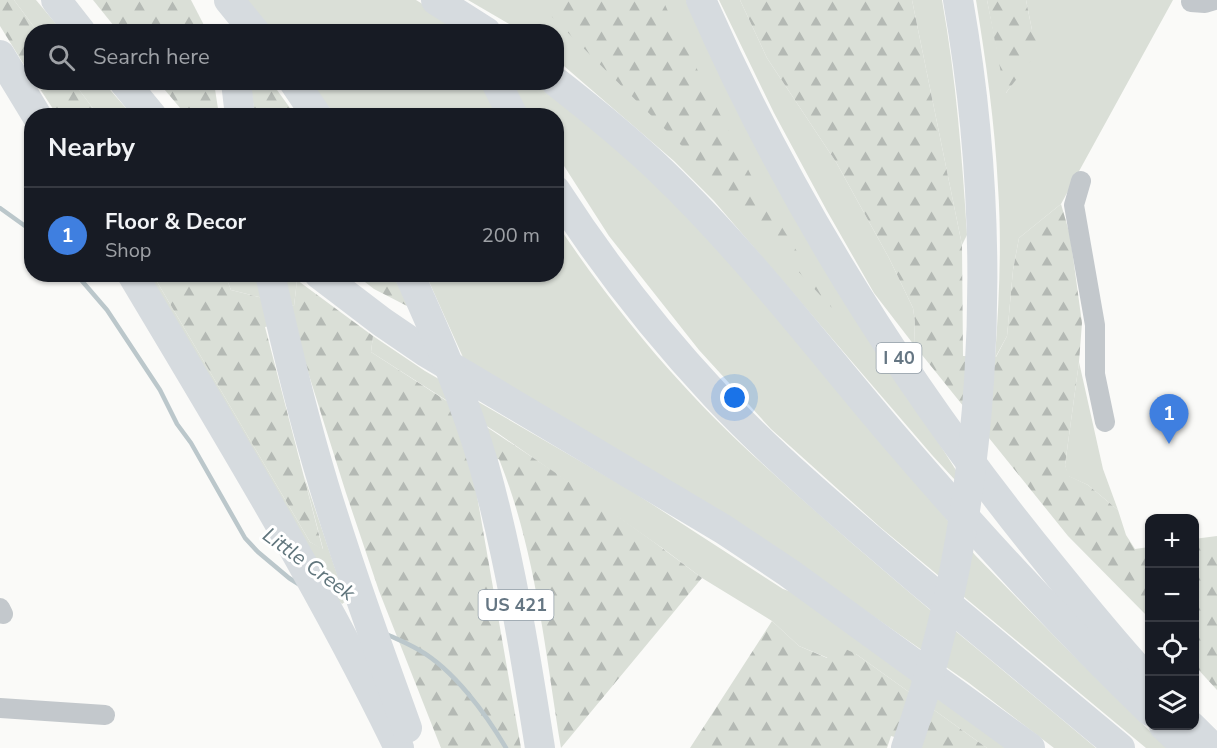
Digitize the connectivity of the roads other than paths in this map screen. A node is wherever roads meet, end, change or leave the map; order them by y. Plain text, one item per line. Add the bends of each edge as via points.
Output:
1 (56, 0) edge
2 (227, 0) edge
3 (436, 0) edge
4 (458, 0) edge
5 (701, 0) edge
6 (958, 0) edge
7 (1215, 0) edge
8 (1191, 2) dead end
9 (75, 24) edge
10 (229, 24) edge
11 (248, 24) edge
12 (468, 24) edge
13 (474, 24) edge
14 (0, 55) edge
15 (564, 87) edge
16 (131, 90) edge
17 (237, 90) edge
18 (299, 90) edge
19 (500, 90) edge
20 (32, 108) edge
21 (145, 108) edge
22 (239, 108) edge
23 (312, 108) edge
24 (509, 108) edge
25 (1081, 181) dead end
26 (564, 203) edge
27 (137, 282) edge
28 (272, 282) edge
29 (330, 282) edge
30 (412, 282) edge
31 (1106, 422) dead end
32 (1145, 677) edge
33 (1145, 707) edge
34 (0, 708) edge
35 (105, 715) dead end
36 (1168, 730) edge
37 (1195, 730) edge
38 (907, 744) edge
39 (399, 748) edge
40 (414, 748) edge
41 (540, 748) edge
42 (1030, 748) edge
43 (1120, 748) edge
44 (1188, 748) edge
45 (1214, 748) edge

1 - 9 highway
2 - 10 highway
2 - 11 highway
3 - 13 highway
4 - 12 highway
5 - 32 highway, I 40 via 774,150 897,356 1008,511
6 - 38 highway via 972,88 981,194 980,357 959,539 936,643
7 - 8 lane
14 - 20 highway
15 - 33 highway via 625,137 700,211 974,527
16 - 21 highway
17 - 22 highway
18 - 23 highway
19 - 24 highway
25 - 31 lane via 1074,205 1095,325 1095,374
26 - 43 highway via 644,314 752,433 830,505
27 - 39 highway via 278,520
28 - 40 highway via 324,484
29 - 42 highway via 426,352 723,529
30 - 41 highway, US 421 via 449,366 483,464 512,585
34 - 35 lane
36 - 44 highway
37 - 45 highway

